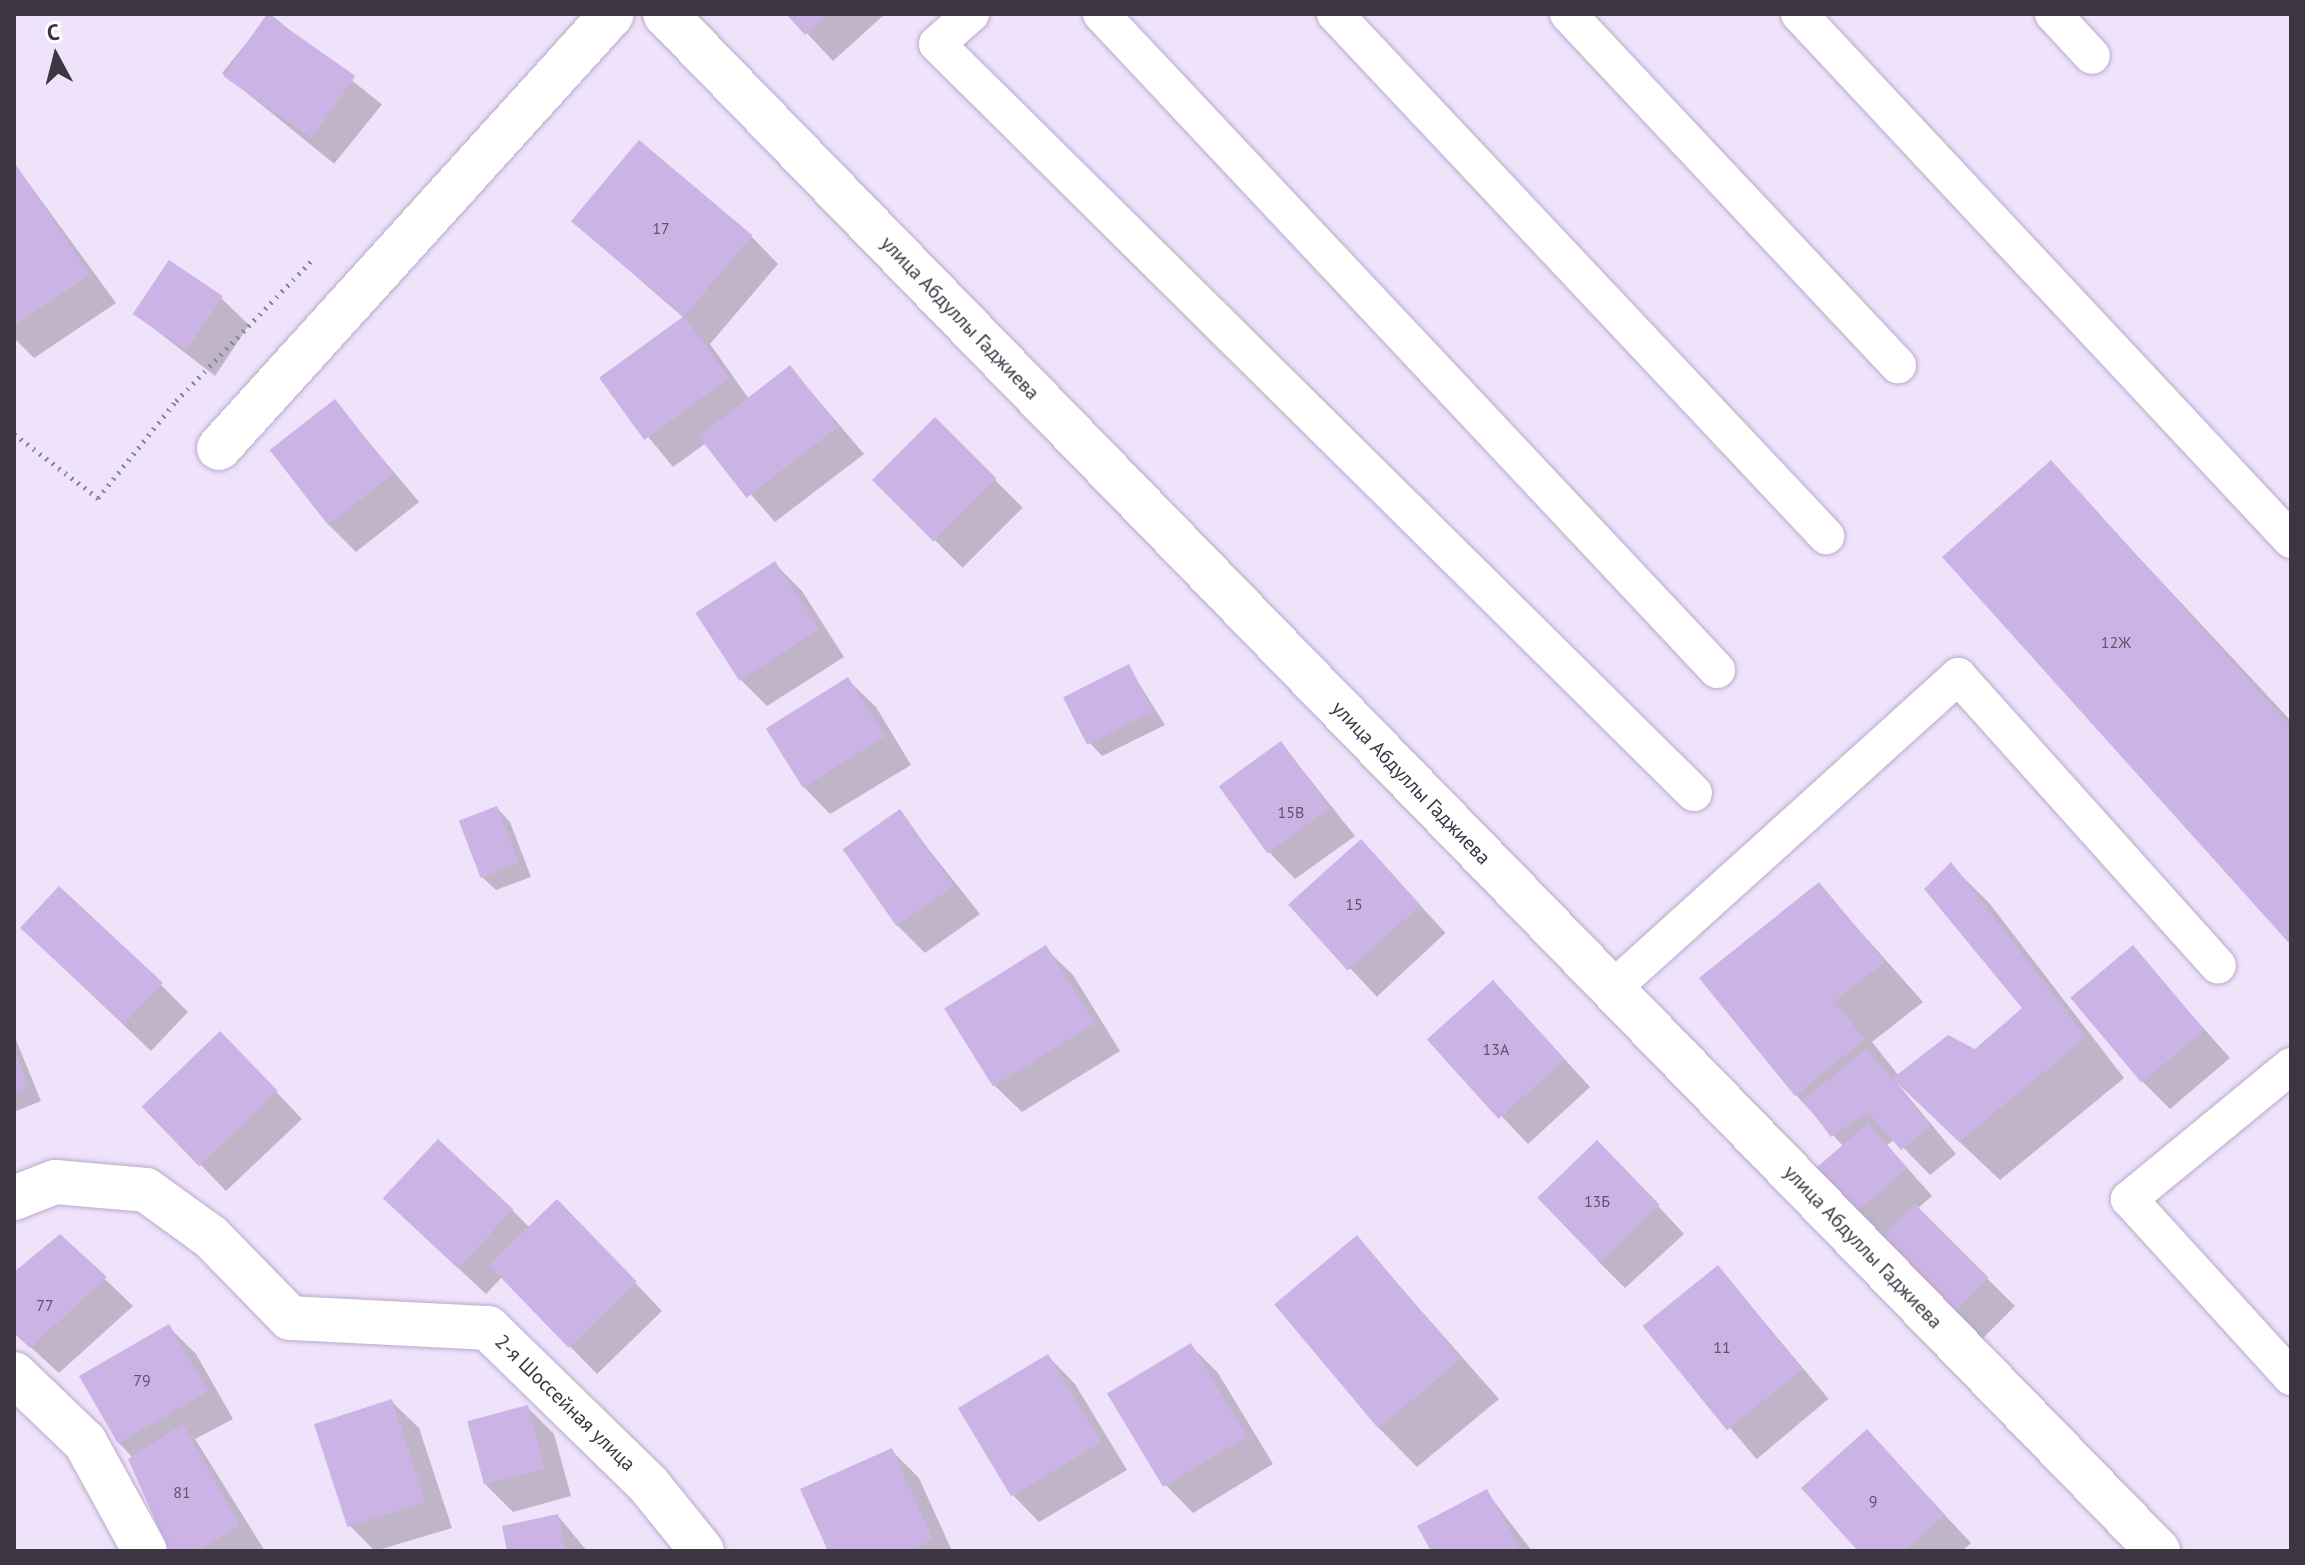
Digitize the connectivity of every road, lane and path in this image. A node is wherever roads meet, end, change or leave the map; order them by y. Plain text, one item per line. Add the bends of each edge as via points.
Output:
1 (612, 14) edge
2 (665, 14) edge
3 (971, 14) edge
4 (1101, 14) edge
5 (1335, 14) edge
6 (1568, 14) edge
7 (1799, 14) edge
8 (2053, 14) edge
9 (2092, 56) dead end
10 (1898, 366) dead end
11 (176, 401) dead end
12 (14, 434) edge
13 (219, 448) dead end
14 (1826, 536) dead end
15 (2291, 540) edge
16 (1717, 670) dead end
17 (1694, 793) dead end
18 (2218, 966) dead end
19 (1612, 989) junction
20 (2291, 1066) edge
21 (14, 1198) edge
22 (14, 1374) edge
23 (2291, 1377) edge
24 (145, 1551) edge
25 (702, 1551) edge
26 (2158, 1551) edge

1 - 13 street
2 - 19 street, улица Абдуллы Гаджиева
3 - 17 lane via 937,44
4 - 16 lane
5 - 14 lane
6 - 10 lane
7 - 15 lane
8 - 9 lane
11 - 12 path via 98,498
18 - 19 lane via 1958,676
19 - 26 street, улица Абдуллы Гаджиева
20 - 23 lane via 2129,1199
21 - 25 street, 2-я Шоссейная улица via 55,1182 146,1190 211,1237 290,1318 488,1328 648,1484
22 - 24 street via 85,1442

